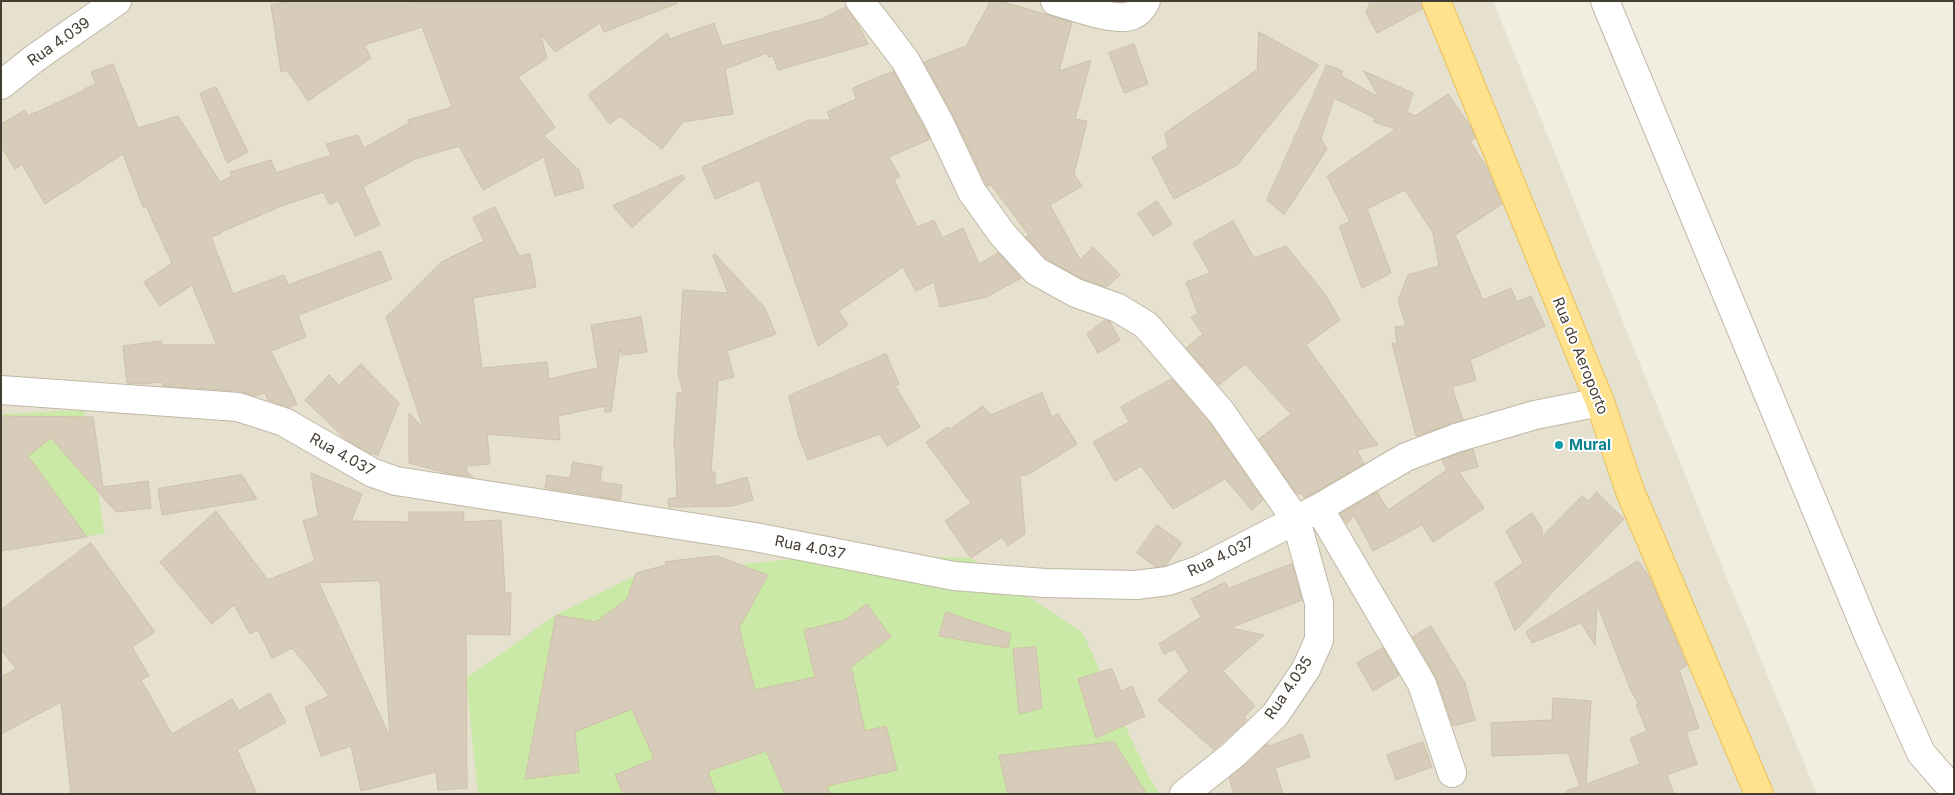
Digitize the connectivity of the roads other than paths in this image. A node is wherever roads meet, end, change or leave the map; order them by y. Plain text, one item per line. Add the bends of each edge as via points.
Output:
1 (117, 1) edge
2 (860, 1) edge
3 (1055, 1) edge
4 (1146, 1) edge
5 (1436, 1) edge
6 (1605, 1) edge
7 (1, 85) edge
8 (1, 390) edge
9 (1600, 402) junction
10 (1308, 514) junction
11 (1452, 773) dead end
12 (1954, 791) edge
13 (1184, 794) edge
14 (1760, 794) edge

1 - 7 street, Rua 4.039
2 - 10 street via 905,60 972,192 1003,235 1036,270 1076,293 1118,308 1146,325
3 - 4 street via 1122,17 1132,16
5 - 9 main road, Rua do Aeroporto
6 - 12 street via 1867,632 1921,753
8 - 10 street, Rua 4.037 via 238,407 284,422 373,474 396,481 755,537 954,576 1136,585 1168,581 1199,570
9 - 10 street, Rua 4.037 via 1535,415 1456,438 1406,457
9 - 14 main road, Rua do Aeroporto via 1630,491
10 - 11 street via 1422,684
10 - 13 street, Rua 4.035 via 1319,604 1319,640 1306,669 1275,714 1233,755

